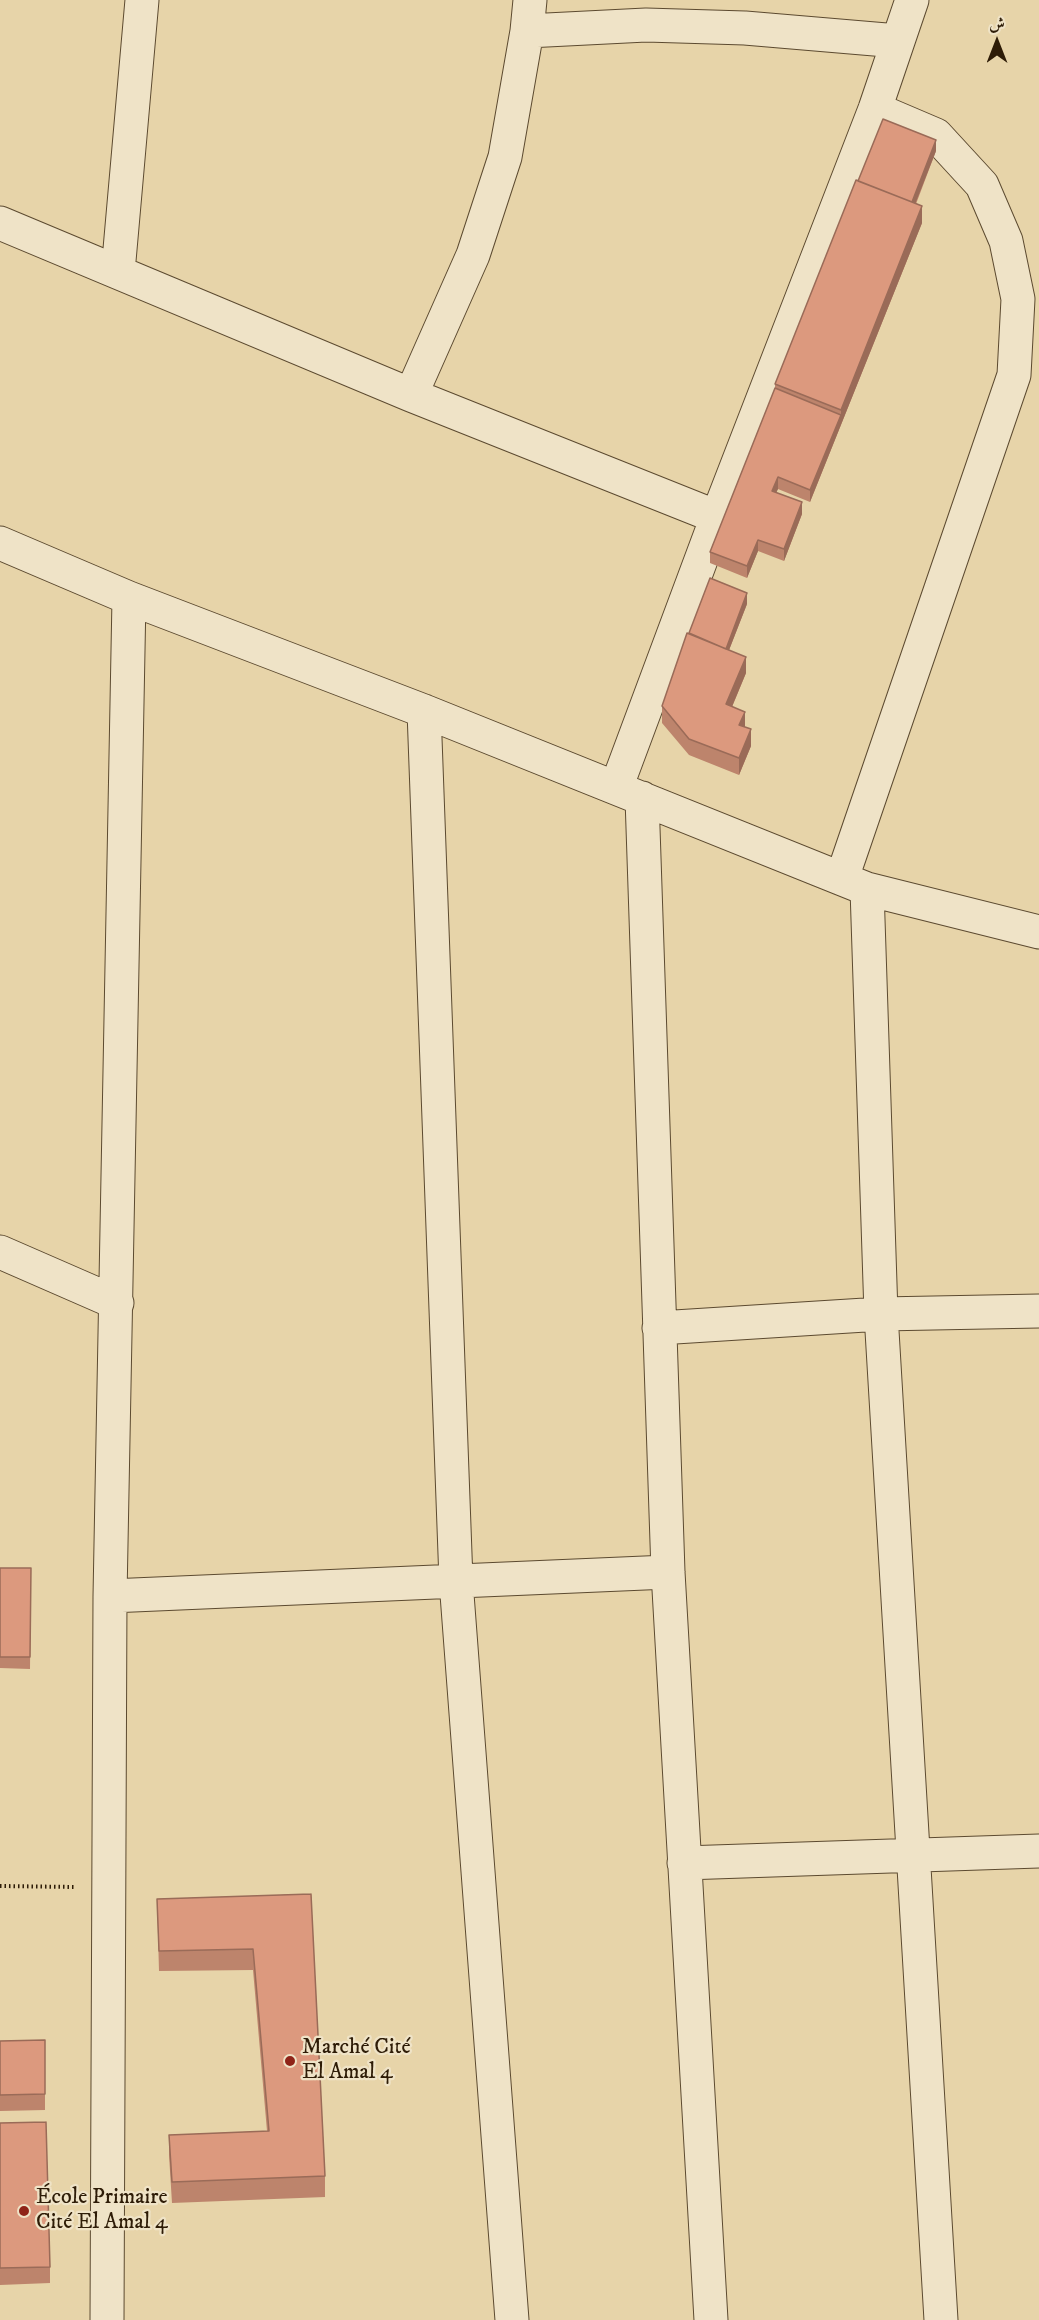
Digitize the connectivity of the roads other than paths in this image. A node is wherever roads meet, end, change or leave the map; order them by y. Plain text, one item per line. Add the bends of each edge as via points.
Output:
1 (142, 0) edge
2 (912, 0) edge
3 (528, 16) edge
4 (898, 41) junction
5 (875, 109) junction
6 (0, 223) edge
7 (118, 272) junction
8 (411, 395) junction
9 (717, 517) junction
10 (0, 543) edge
11 (129, 598) junction
12 (424, 711) junction
13 (629, 793) junction
14 (855, 883) junction
15 (1039, 932) edge
16 (0, 1252) edge
17 (117, 1303) junction
18 (1039, 1311) edge
19 (881, 1314) junction
20 (659, 1328) junction
21 (668, 1572) junction
22 (456, 1581) junction
23 (110, 1596) junction
24 (1039, 1851) edge
25 (913, 1856) junction
26 (684, 1863) junction
27 (108, 2320) edge
28 (512, 2320) edge
29 (711, 2320) edge
30 (941, 2320) edge

1 - 7 street
2 - 4 street
3 - 4 street
3 - 8 street via 505,157 473,255
4 - 5 street
5 - 9 street
5 - 14 street via 936,135 982,185 1006,241 1018,299 1014,375
6 - 7 street
7 - 8 street
8 - 9 street
9 - 13 street
10 - 11 street
11 - 12 street
11 - 17 street
12 - 13 street
12 - 22 street
13 - 14 street
13 - 20 street
14 - 15 street
14 - 19 street
16 - 17 street
17 - 23 street
18 - 19 street
19 - 20 street
19 - 25 street
20 - 21 street
21 - 22 street
21 - 26 street
22 - 23 street
22 - 28 street
23 - 27 street
24 - 25 street
25 - 26 street
25 - 30 street
26 - 29 street

